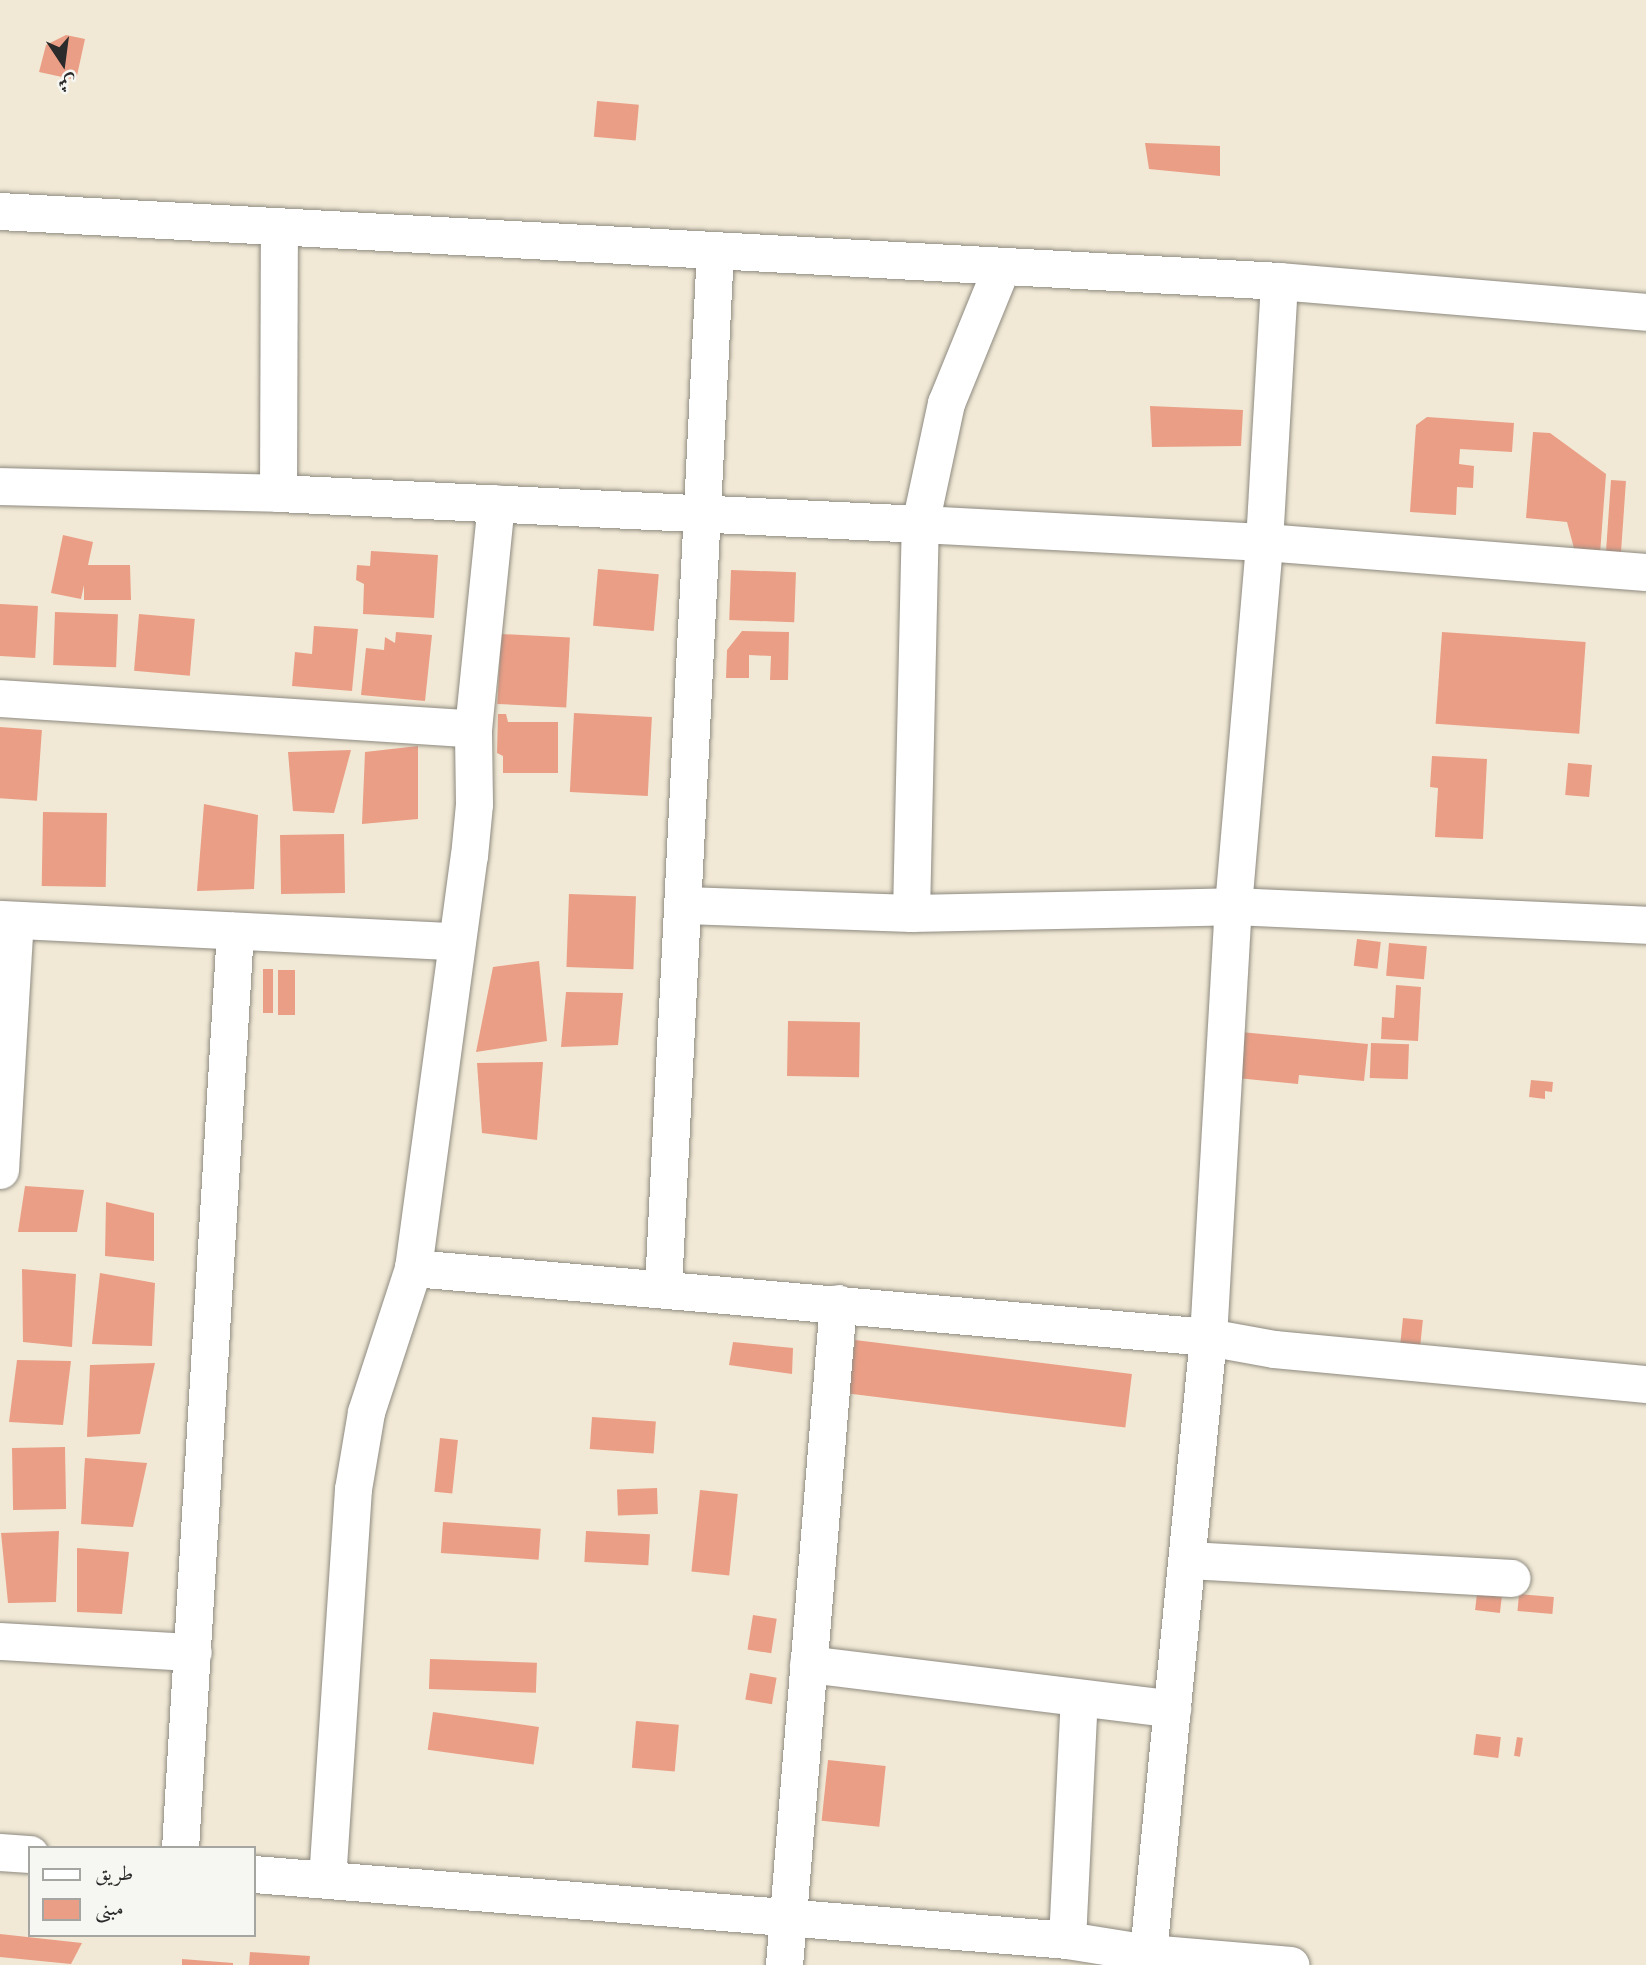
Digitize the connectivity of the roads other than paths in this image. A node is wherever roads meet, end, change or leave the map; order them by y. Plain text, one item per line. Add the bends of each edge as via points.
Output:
1 (0, 211) edge
2 (279, 227) junction
3 (715, 251) junction
4 (1002, 266) junction
5 (1279, 281) junction
6 (1646, 312) edge
7 (0, 486) edge
8 (278, 493) junction
9 (496, 503) junction
10 (702, 513) junction
11 (920, 524) junction
12 (1264, 542) junction
13 (1646, 572) edge
14 (0, 698) edge
15 (473, 729) junction
16 (685, 905) junction
17 (1233, 906) junction
18 (911, 913) junction
19 (7, 919) edge
20 (1646, 925) edge
21 (236, 931) junction
22 (455, 941) junction
23 (1, 1153) edge
24 (413, 1268) junction
25 (663, 1287) junction
26 (838, 1303) junction
27 (1208, 1337) junction
28 (1646, 1384) edge
29 (1189, 1560) junction
30 (1511, 1578) dead end
31 (0, 1641) edge
32 (193, 1652) junction
33 (808, 1664) junction
34 (1079, 1698) junction
35 (1172, 1709) junction
36 (180, 1846) edge
37 (0, 1852) edge
38 (28, 1854) edge
39 (256, 1874) edge
40 (327, 1880) junction
41 (785, 1920) junction
42 (1066, 1940) junction
43 (1148, 1953) junction
44 (784, 1965) edge
45 (1290, 1965) edge

1 - 2 street
2 - 3 street
2 - 8 street
3 - 4 street
3 - 10 street
4 - 5 street
4 - 11 street via 946,403
5 - 6 street
5 - 12 street
7 - 8 street
8 - 9 street
9 - 10 street
9 - 15 street
10 - 11 street
10 - 16 street
11 - 12 street
11 - 18 street
12 - 13 street
12 - 17 street
14 - 15 street
15 - 22 street via 474,804
16 - 18 street
16 - 25 street
17 - 18 street
17 - 20 street
17 - 27 street
19 - 21 street
19 - 23 street
21 - 22 street
21 - 32 street
22 - 24 street
24 - 25 street
24 - 40 street via 366,1412 353,1489
25 - 26 street
26 - 27 street
26 - 33 street
27 - 28 street via 1274,1349
27 - 29 street
29 - 30 street
29 - 35 street
31 - 32 street
32 - 36 street
33 - 34 street
33 - 41 street
34 - 35 street
34 - 42 street
35 - 43 street
37 - 38 street
39 - 40 street
40 - 41 street
41 - 42 street
41 - 44 street
42 - 43 street
43 - 45 street

